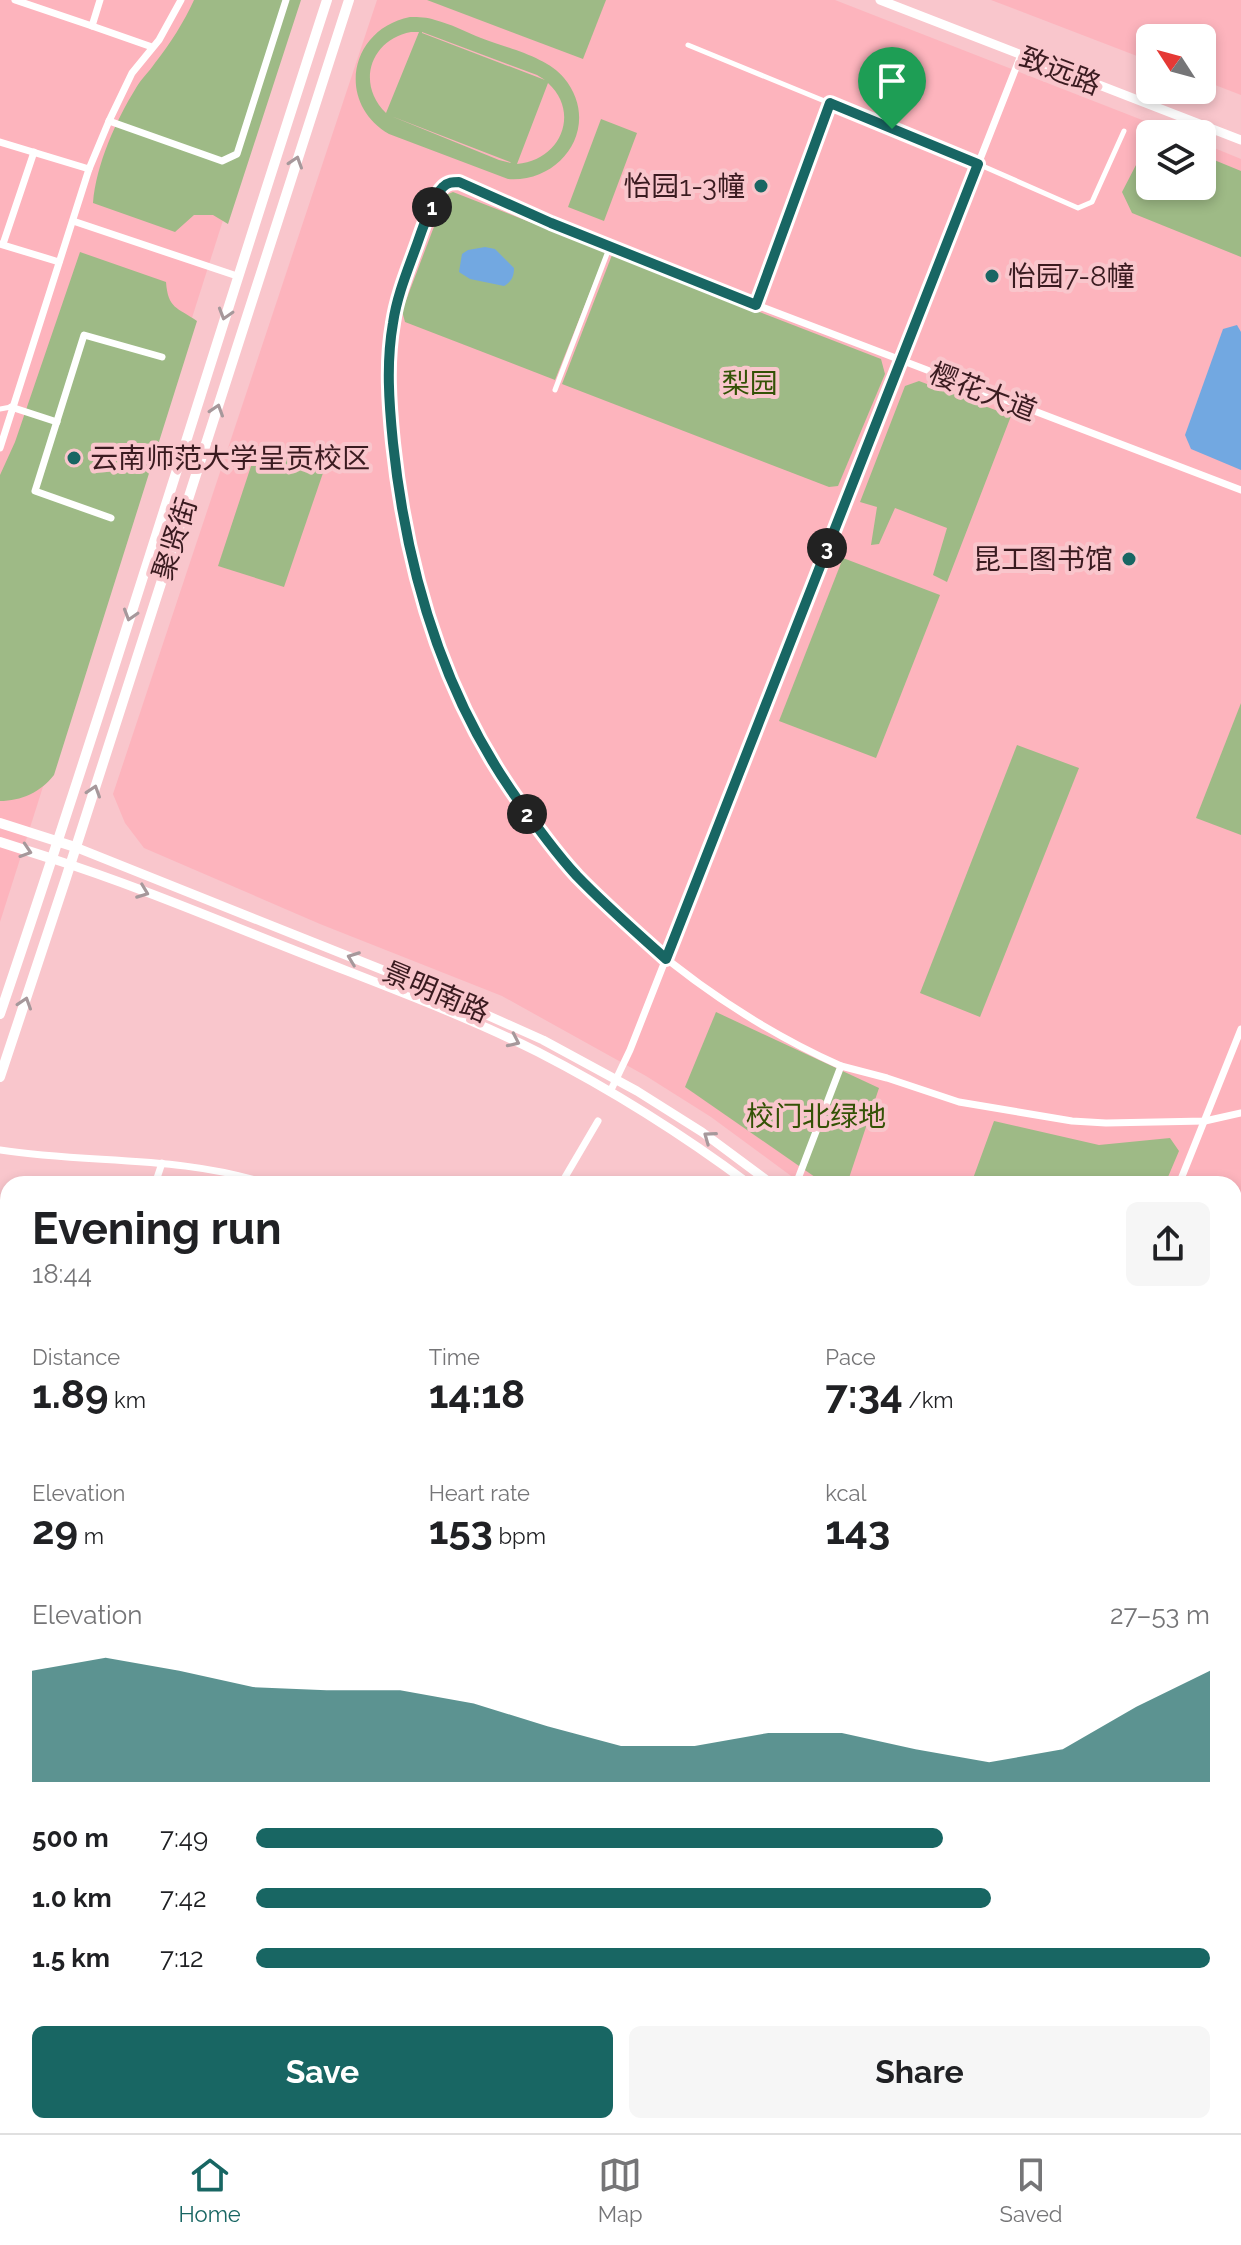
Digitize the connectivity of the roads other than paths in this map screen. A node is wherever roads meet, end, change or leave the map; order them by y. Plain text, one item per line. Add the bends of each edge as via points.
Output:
1 (15, 0) edge
2 (100, 0) edge
3 (181, 0) edge
4 (286, 0) edge
5 (327, 0) edge
6 (349, 0) edge
7 (880, 0) edge
8 (92, 26) junction
9 (688, 45) dead end
10 (152, 47) junction
11 (1021, 55) junction
12 (830, 103) junction
13 (109, 121) junction
14 (1124, 131) dead end
15 (1241, 140) edge
16 (0, 142) edge
17 (34, 152) junction
18 (978, 164) junction
19 (89, 169) junction
20 (73, 221) junction
21 (1, 244) edge
22 (610, 246) junction
23 (59, 262) junction
24 (237, 276) junction
25 (756, 305) junction
26 (162, 357) dead end
27 (901, 360) junction
28 (555, 390) dead end
29 (11, 407) junction
30 (0, 409) edge
31 (57, 422) junction
32 (0, 448) edge
33 (1241, 490) edge
34 (111, 518) dead end
35 (0, 823) edge
36 (0, 842) edge
37 (59, 842) junction
38 (75, 847) junction
39 (53, 859) junction
40 (70, 865) junction
41 (666, 959) junction
42 (0, 1014) edge
43 (1241, 1029) edge
44 (841, 1066) junction
45 (0, 1077) edge
46 (616, 1079) junction
47 (610, 1092) junction
48 (1241, 1113) edge
49 (598, 1121) dead end
50 (1205, 1121) junction
51 (0, 1150) edge
52 (162, 1163) junction
53 (158, 1176) edge
54 (242, 1176) edge
55 (566, 1176) edge
56 (738, 1176) edge
57 (761, 1176) edge
58 (799, 1176) edge
59 (1182, 1176) edge

1 - 8 street
2 - 8 street
3 - 10 street
4 - 13 street via 237,154 222,161
5 - 24 main road, 聚贤街
38 -> 6 main road, 聚贤街
7 - 11 street, 致远路
8 - 10 street
9 - 12 street
10 - 13 street via 132,73
11 - 15 street, 致远路
11 - 18 street
12 - 18 street
12 - 25 street
13 - 19 street
14 - 18 street via 1092,202 1078,208
16 - 17 street
17 - 19 street
17 - 21 street
18 - 27 street
19 - 20 street
20 - 23 street
20 - 24 street
21 - 23 street
22 - 25 street, 樱花大道
22 - 28 street
22 - 41 street, 樱花大道 via 459,182 444,185 398,298 388,369 399,498 438,649 510,790 577,876
23 - 29 street
24 -> 37 main road, 聚贤街
25 - 27 street, 樱花大道
26 - 31 street via 84,335
27 - 33 street, 樱花大道
27 - 41 street
29 - 30 street
29 - 31 street
29 - 32 street
31 - 34 street via 35,491
35 - 37 main road
36 -> 39 main road
37 - 38 main road
37 - 39 main road, 聚贤街
38 - 40 main road, 聚贤街
46 -> 38 street, 景明南路 via 488,1013
39 - 40 street, 景明南路
39 - 42 main road, 聚贤街
45 -> 40 main road, 聚贤街
40 -> 47 street, 景明南路 via 403,993 537,1052
41 - 44 street via 737,1010
41 - 46 street
43 - 50 street
44 - 50 street via 959,1102 1072,1121
44 - 58 street
46 - 47 street
57 -> 46 street, 景明南路
47 - 56 street, 景明南路
48 - 50 street
49 - 55 street
50 - 59 street
51 - 52 street
52 - 53 street
52 - 54 street

